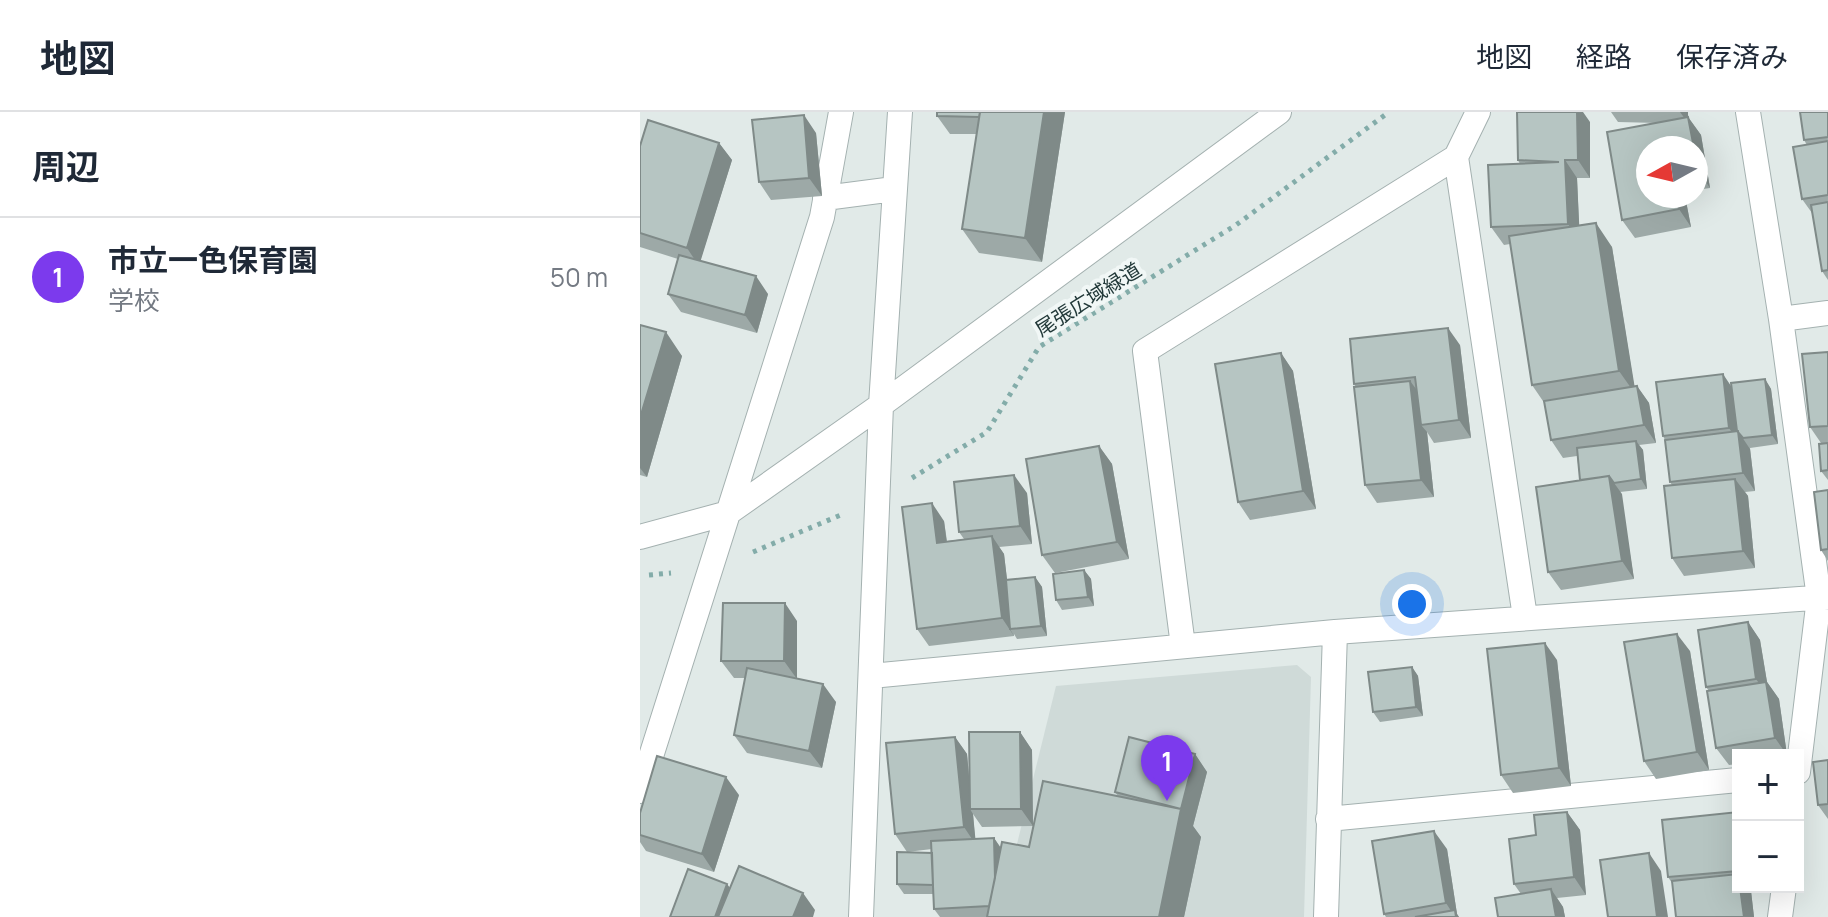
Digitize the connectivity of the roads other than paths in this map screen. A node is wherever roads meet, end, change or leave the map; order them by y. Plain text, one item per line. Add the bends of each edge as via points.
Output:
1 (841, 112) edge
2 (900, 112) edge
3 (1279, 112) edge
4 (1478, 112) edge
5 (1748, 112) edge
6 (1456, 157) junction
7 (894, 189) junction
8 (825, 198) junction
9 (1828, 313) edge
10 (1781, 319) junction
11 (881, 405) junction
12 (728, 513) junction
13 (640, 537) edge
14 (1824, 598) edge
15 (1525, 617) junction
16 (1335, 632) junction
17 (1183, 646) junction
18 (871, 676) junction
19 (1801, 749) edge
20 (1732, 781) edge
21 (640, 791) edge
22 (1328, 819) junction
23 (1783, 893) edge
24 (861, 917) edge
25 (1326, 917) edge
26 (1780, 917) edge

1 - 8 street
2 - 7 street
3 - 11 street
4 - 6 street
5 - 10 street
6 - 15 street
6 - 17 street via 1145,351
7 - 8 street
7 - 11 street
8 - 12 street
9 - 10 street
10 - 14 street
11 - 12 street
11 - 18 street
12 - 13 street
12 - 21 street
14 - 15 street
14 - 19 street
15 - 16 street
16 - 17 street
16 - 22 street
17 - 18 street
18 - 24 street
20 - 22 street
22 - 25 street
23 - 26 street

